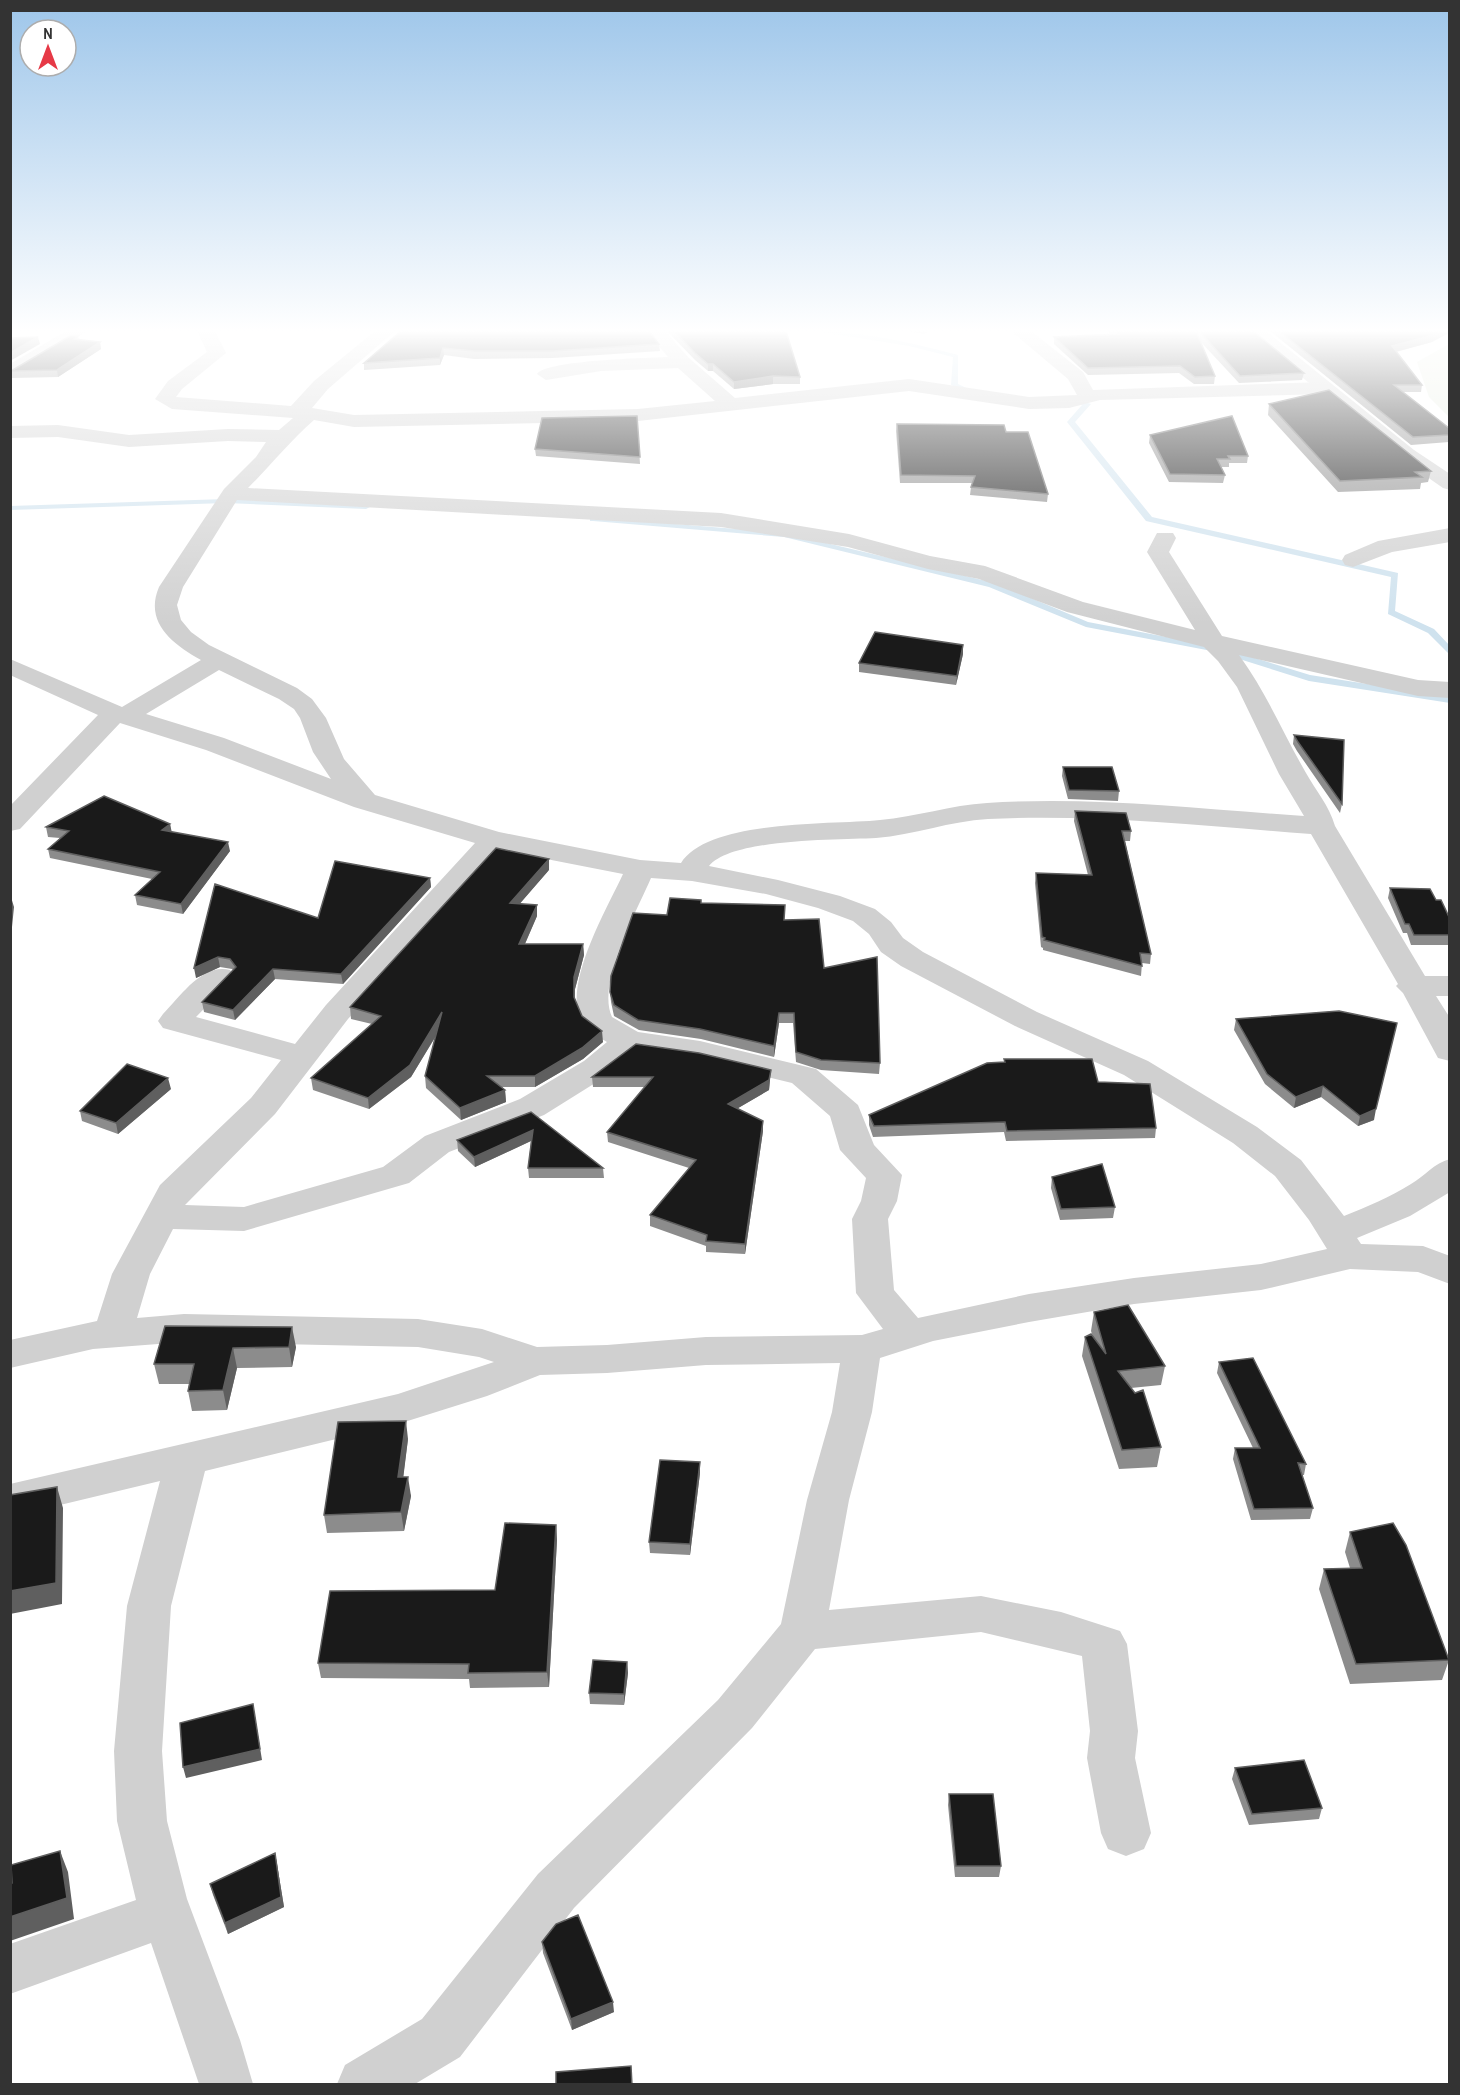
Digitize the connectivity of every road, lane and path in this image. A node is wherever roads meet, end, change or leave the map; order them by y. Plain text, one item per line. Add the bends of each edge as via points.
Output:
1 (289, 429) edge
2 (1375, 429) edge
3 (10, 432) edge
4 (284, 436) junction
5 (1449, 484) edge
6 (231, 493) junction
7 (1449, 535) edge
8 (1165, 538) dead end
9 (1353, 560) dead end
10 (1213, 644) junction
11 (215, 661) junction
12 (10, 666) edge
13 (1449, 690) edge
14 (120, 714) junction
15 (364, 801) junction
16 (10, 823) edge
17 (1322, 826) junction
18 (494, 840) junction
19 (640, 869) junction
20 (692, 872) junction
21 (219, 977) dead end
22 (1412, 986) junction
23 (1449, 986) edge
24 (629, 1041) junction
25 (1449, 1051) edge
26 (303, 1056) junction
27 (1449, 1170) edge
28 (161, 1217) junction
29 (1343, 1244) junction
30 (1449, 1272) edge
31 (113, 1332) junction
32 (909, 1334) junction
33 (862, 1349) junction
34 (11, 1353) edge
35 (536, 1361) junction
36 (187, 1459) junction
37 (10, 1501) edge
38 (802, 1631) junction
39 (1126, 1833) dead end
40 (166, 1913) junction
41 (10, 1969) edge
42 (226, 2085) edge
43 (364, 2085) edge

1 - 4 street
2 - 5 street
3 - 4 street via 58,431 129,441
4 - 6 street
6 - 10 street via 721,520 768,527 849,541 986,573 1075,607
6 - 11 street via 171,587 165,605 171,624
7 - 9 street via 1386,546
8 - 10 street via 1158,552
10 - 13 street via 1418,688
10 - 17 street via 1249,686
11 - 14 street via 200,673
11 - 15 street via 286,691 305,705 318,726 323,746
12 - 14 street
14 - 15 street via 215,744
14 - 16 street
15 - 18 street
17 - 20 street via 1170,815 983,811 881,828 755,837 722,846 698,859
17 - 22 street
18 - 19 street
18 - 26 street via 337,1011
19 - 20 street
19 - 24 street via 598,965 593,994 593,1012 598,1023
20 - 29 street via 768,886 864,915 892,945 912,959 1026,1019 1136,1068 1245,1134 1288,1168
21 - 26 street via 174,1022
22 - 23 street
22 - 25 street
24 - 28 street via 596,1068 532,1107 436,1144 396,1175 244,1219
24 - 32 street via 782,1069 804,1076 834,1100 846,1113 858,1150 884,1175 879,1201 870,1219 875,1293
26 - 28 street via 262,1106 173,1193
27 - 29 street via 1442,1181
28 - 31 street via 131,1274
29 - 30 street via 1423,1259
29 - 32 street via 1261,1277 1029,1308
31 - 34 street
31 - 35 street via 184,1328 418,1334 482,1343
32 - 33 street
33 - 35 street via 706,1351
33 - 38 street via 852,1412 828,1500
35 - 36 street via 398,1409
36 - 37 street
36 - 40 street via 149,1606 138,1751 142,1821
38 - 39 street via 981,1614 1104,1644 1114,1731 1111,1758
38 - 43 street via 735,1714 556,1891 441,2038
40 - 41 street
40 - 42 street

